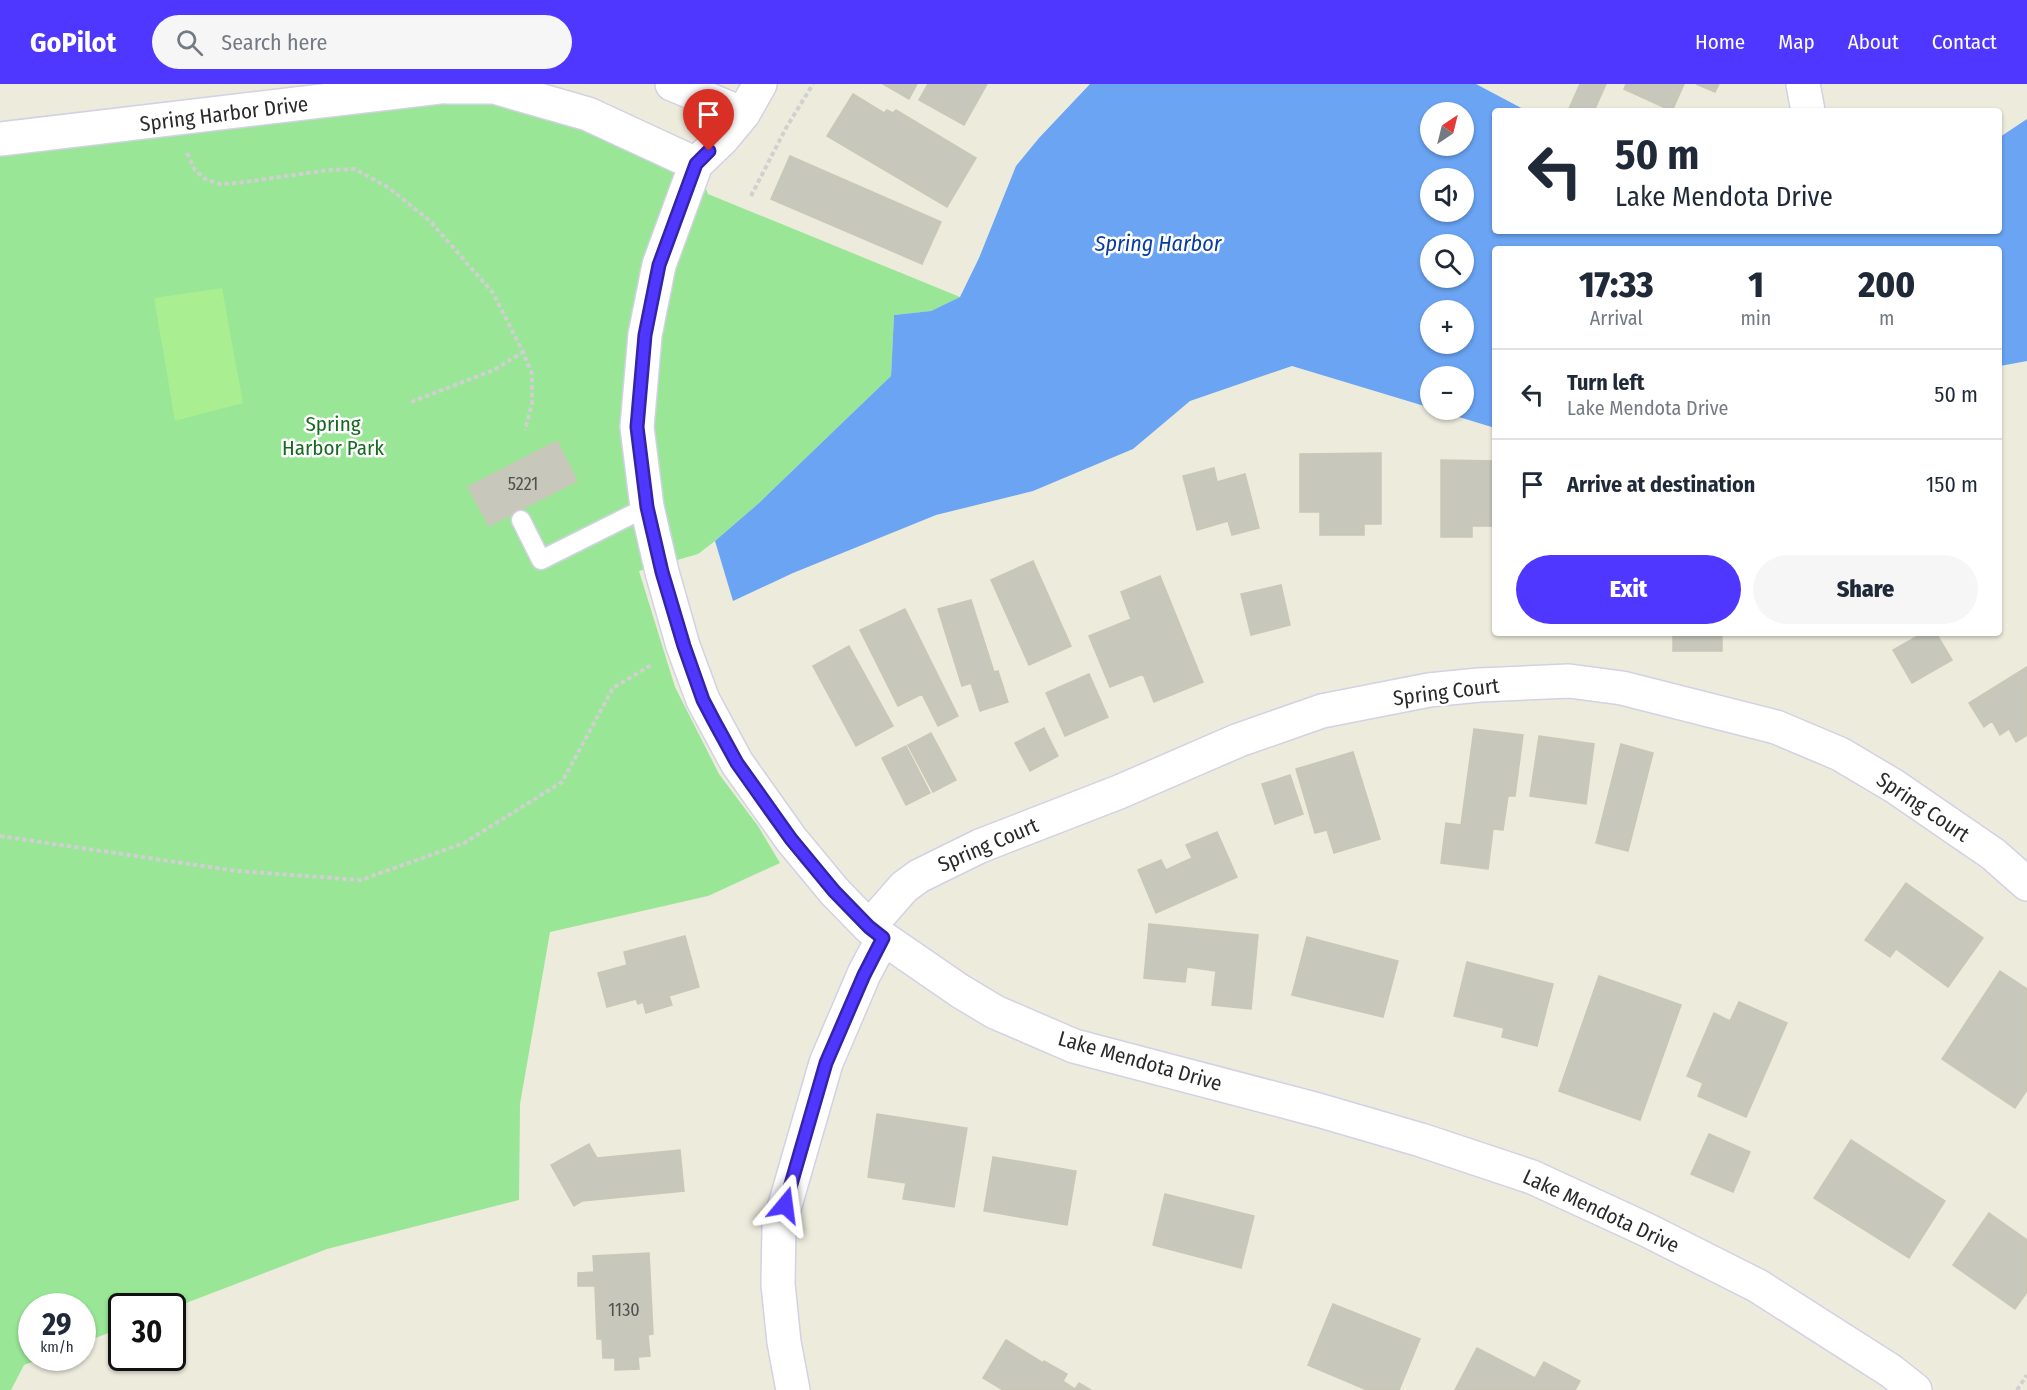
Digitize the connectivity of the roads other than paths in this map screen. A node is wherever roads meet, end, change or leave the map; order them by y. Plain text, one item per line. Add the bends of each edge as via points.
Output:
1 (672, 84) edge
2 (760, 84) edge
3 (1803, 84) edge
4 (457, 86) edge
5 (1807, 108) edge
6 (743, 114) junction
7 (0, 140) edge
8 (696, 164) junction
9 (647, 507) junction
10 (521, 520) dead end
11 (2027, 884) edge
12 (876, 933) junction
13 (793, 1390) edge
14 (1915, 1390) edge

1 - 6 street
2 - 6 street, Lake Mendota Drive
3 - 5 street
4 - 7 street, Spring Harbor Drive
4 - 8 street, Spring Harbor Drive via 494,87 588,114
6 - 8 street, Lake Mendota Drive
8 - 9 street, Lake Mendota Drive via 659,265 645,335 637,427
9 - 10 lane via 541,560
9 - 12 street, Lake Mendota Drive via 662,572 703,700 737,763 791,839
11 - 12 street, Spring Court via 1993,854 1840,754 1776,727 1622,688 1569,681 1429,690 1322,711 1239,740 980,846 919,876 904,887
12 - 13 street, Spring Court via 864,975 826,1063 779,1226 778,1284
12 - 14 street, Lake Mendota Drive via 995,1012 1074,1046 1387,1130 1532,1178 1758,1286

